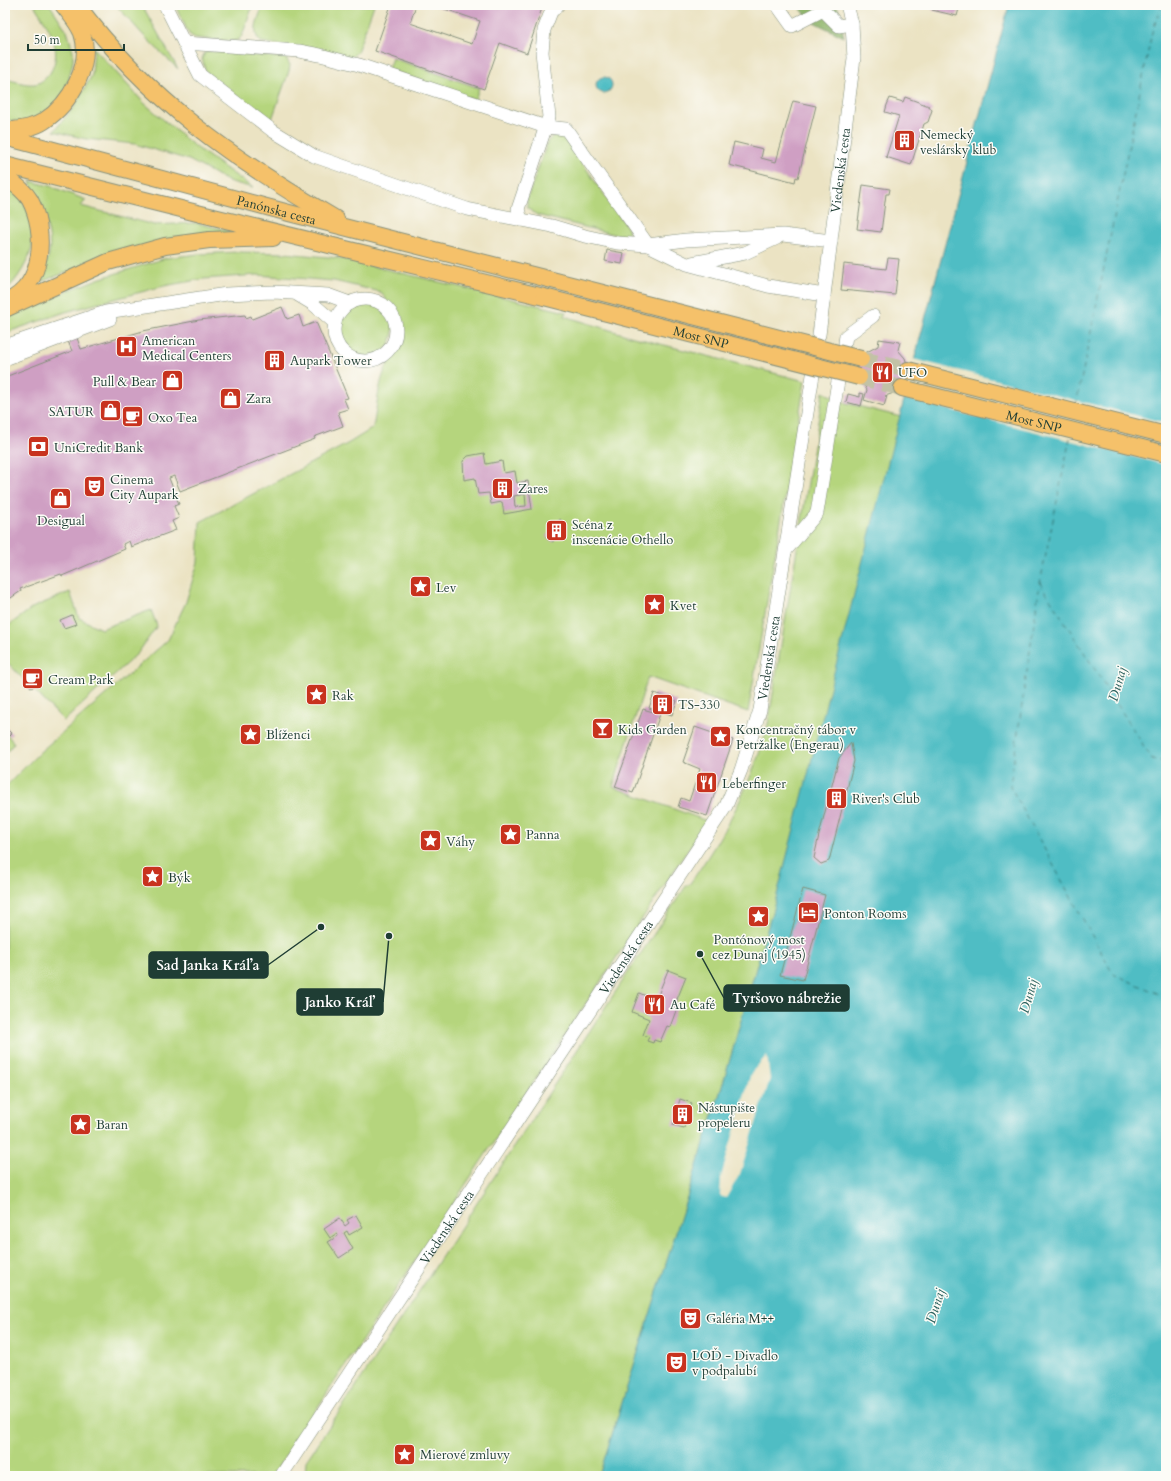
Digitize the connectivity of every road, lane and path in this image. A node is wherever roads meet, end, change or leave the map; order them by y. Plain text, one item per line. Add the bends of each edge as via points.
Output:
1 (63, 5) edge
2 (77, 5) edge
3 (166, 5) edge
4 (558, 5) edge
5 (777, 5) edge
6 (847, 5) edge
7 (852, 24) junction
8 (184, 43) junction
9 (546, 127) junction
10 (5, 131) edge
11 (5, 137) edge
12 (5, 165) edge
13 (5, 177) edge
14 (521, 220) junction
15 (352, 229) junction
16 (783, 235) junction
17 (306, 239) junction
18 (831, 241) junction
19 (648, 245) junction
20 (687, 264) junction
21 (548, 280) joint
22 (297, 294) junction
23 (824, 295) junction
24 (544, 297) joint
25 (5, 302) edge
26 (350, 303) junction
27 (141, 306) junction
28 (5, 309) edge
29 (873, 316) dead end
30 (335, 323) junction
31 (819, 336) dead end
32 (845, 342) dead end
33 (5, 346) edge
34 (862, 358) tunnel mouth
35 (5, 359) edge
36 (908, 370) tunnel mouth
37 (813, 375) dead end
38 (859, 377) tunnel mouth
39 (838, 381) dead end
40 (902, 388) tunnel mouth
41 (1166, 435) edge
42 (1166, 454) edge
43 (786, 550) junction
44 (281, 1476) edge

1 - 10 main road via 79,27 83,39 84,60 78,80 65,100 44,121 26,128
2 - 15 main road via 132,71 183,118 273,182
3 - 8 street
4 - 9 street via 551,12 543,37 542,52 549,117
5 - 7 street via 792,26 823,10 839,26
6 - 7 street, Viedenská cesta
7 - 18 street, Viedenská cesta via 853,64
8 - 9 street via 299,51 359,65
8 - 14 street via 200,75 273,131 314,156 467,209
9 - 14 street via 518,209
9 - 19 street via 566,129
11 - 15 main road, Panónska cesta
12 - 17 main road, Panónska cesta
13 - 25 main road via 20,188 30,200 40,234 38,260 32,278 19,294
14 - 19 street via 591,238
15 - 21 main road, Panónska cesta
16 - 18 street
16 - 19 street via 686,240
16 - 20 street via 746,253
17 - 24 main road, Panónska cesta
17 - 28 main road via 225,239 165,246 108,262
18 - 23 street, Viedenská cesta
19 - 20 street
20 - 23 street via 768,286
21 - 34 main road, Most SNP, bridge
22 - 26 street via 328,295
22 - 27 street via 227,294
22 - 30 street
23 - 31 street, Viedenská cesta
24 - 38 main road, Most SNP, bridge
26 - 30 street via 343,308
26 - 30 street via 362,299 374,300 389,310 396,327 394,339 388,350 371,360 352,358 342,351 336,341
27 - 33 street via 106,312
27 - 35 street via 103,323
29 - 32 street via 846,336
36 - 41 main road, Most SNP
37 - 43 street, Viedenská cesta
39 - 43 street via 816,513
40 - 42 main road, Most SNP
43 - 44 street, Viedenská cesta via 760,710 741,770 726,806

